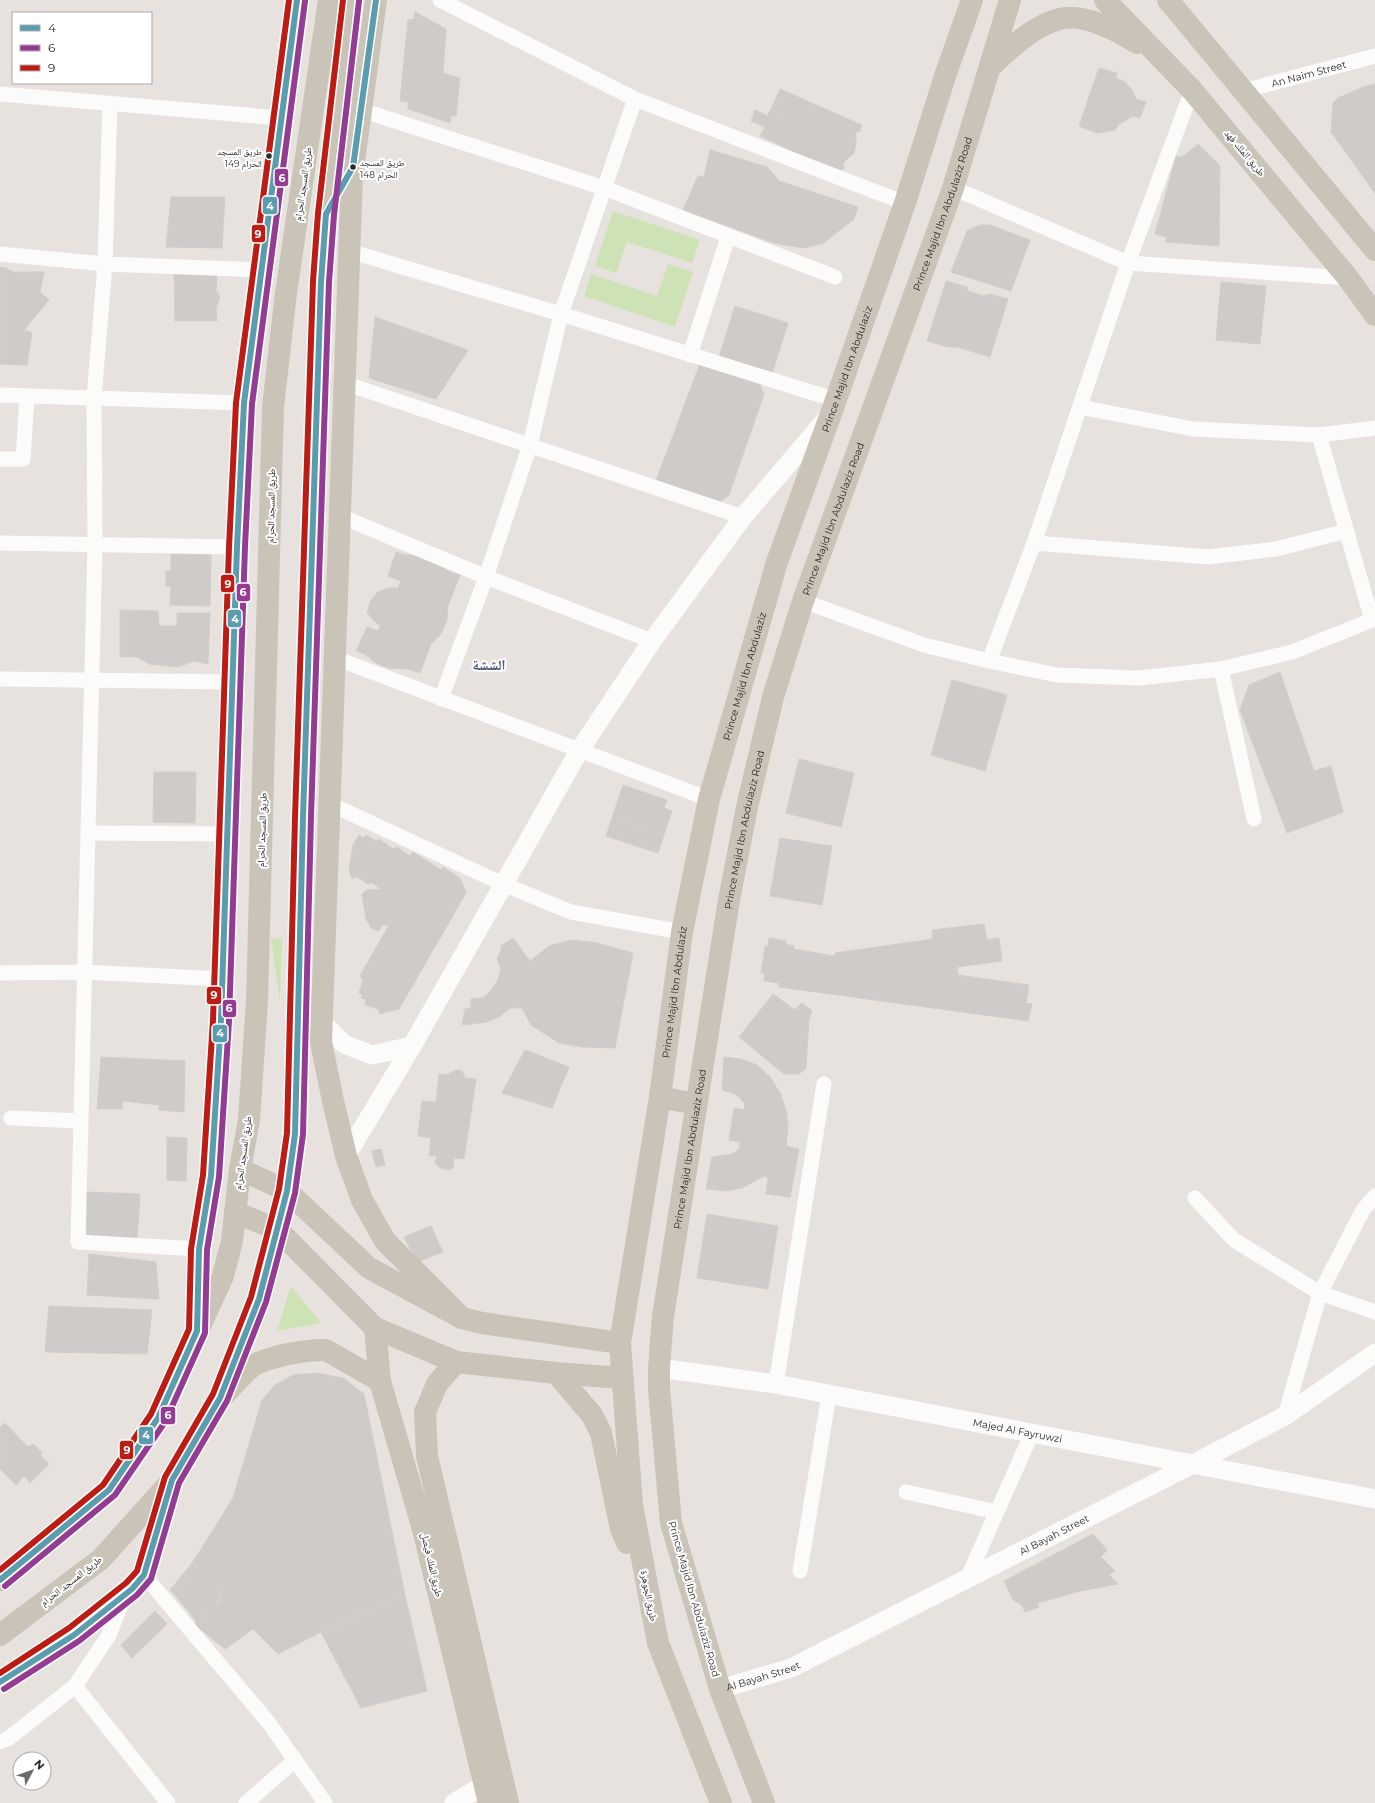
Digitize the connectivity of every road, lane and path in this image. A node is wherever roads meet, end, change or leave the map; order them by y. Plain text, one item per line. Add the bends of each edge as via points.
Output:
1 (297, 0) edge
2 (329, 0) edge
3 (351, 0) edge
4 (376, 0) edge
5 (440, 0) edge
6 (957, 0) edge
7 (972, 0) edge
8 (1010, 0) edge
9 (1105, 0) edge
10 (1168, 0) edge
11 (1375, 56) edge
12 (1163, 60) junction
13 (991, 66) junction
14 (946, 73) junction
15 (1192, 90) junction
16 (1243, 92) junction
17 (0, 94) edge
18 (634, 99) junction
19 (110, 104) junction
20 (361, 110) junction
21 (281, 118) junction
22 (353, 167) junction
23 (272, 186) junction
24 (604, 188) junction
25 (953, 188) junction
26 (905, 203) junction
27 (326, 214) junction
28 (728, 237) junction
29 (294, 243) junction
30 (1375, 250) edge
31 (349, 251) junction
32 (0, 254) edge
33 (1128, 263) junction
34 (104, 264) junction
35 (261, 270) junction
36 (835, 277) dead end
37 (1348, 278) junction
38 (562, 314) junction
39 (1375, 315) edge
40 (690, 355) junction
41 (344, 383) junction
42 (0, 395) edge
43 (27, 396) junction
44 (94, 398) junction
45 (244, 403) junction
46 (834, 406) junction
47 (1080, 406) junction
48 (1375, 428) edge
49 (1319, 435) junction
50 (530, 445) junction
51 (0, 459) edge
52 (340, 516) junction
53 (743, 517) junction
54 (1347, 531) junction
55 (0, 543) edge
56 (1034, 543) junction
57 (96, 544) junction
58 (237, 547) junction
59 (486, 577) junction
60 (804, 601) junction
61 (1374, 620) edge
62 (652, 641) junction
63 (989, 661) junction
64 (1221, 668) junction
65 (334, 669) junction
66 (308, 677) junction
67 (0, 679) edge
68 (91, 680) junction
69 (232, 682) junction
70 (442, 699) junction
71 (580, 751) junction
72 (709, 799) junction
73 (330, 804) junction
74 (1254, 819) dead end
75 (88, 833) junction
76 (227, 834) junction
77 (503, 884) junction
78 (682, 932) junction
79 (85, 972) junction
80 (0, 973) edge
81 (222, 979) junction
82 (322, 1022) junction
83 (412, 1046) junction
84 (824, 1084) dead end
85 (660, 1096) junction
86 (696, 1104) junction
87 (11, 1118) dead end
88 (81, 1121) junction
89 (346, 1156) junction
90 (240, 1169) junction
91 (287, 1191) junction
92 (1375, 1196) edge
93 (1195, 1198) dead end
94 (235, 1212) junction
95 (278, 1230) junction
96 (199, 1250) junction
97 (1320, 1293) junction
98 (1375, 1312) edge
99 (462, 1318) junction
100 (375, 1328) junction
101 (197, 1331) junction
102 (620, 1344) junction
103 (1375, 1353) edge
104 (456, 1362) junction
105 (659, 1368) junction
106 (556, 1373) junction
107 (622, 1378) junction
108 (380, 1381) junction
109 (776, 1384) junction
110 (829, 1395) junction
111 (220, 1398) junction
112 (1286, 1416) junction
113 (1032, 1433) junction
114 (1193, 1464) junction
115 (172, 1480) junction
116 (906, 1492) dead end
117 (1375, 1499) edge
118 (997, 1512) junction
119 (800, 1572) dead end
120 (144, 1575) junction
121 (967, 1579) junction
122 (0, 1580) edge
123 (646, 1583) junction
124 (125, 1595) junction
125 (0, 1635) edge
126 (0, 1682) edge
127 (75, 1686) junction
128 (720, 1689) junction
129 (0, 1742) edge
130 (295, 1760) junction
131 (487, 1794) edge
132 (253, 1801) edge
133 (168, 1803) edge
134 (325, 1803) edge
135 (454, 1803) edge
136 (508, 1803) edge
137 (721, 1803) edge
138 (764, 1803) edge

1 - 21 main road
2 - 29 main road, طريق المسجد الحرام
3 - 27 main road, طريق المسجد الحرام
4 - 20 main road
5 - 18 street
6 - 14 main road
7 - 14 main road, Prince Majid Ibn Abdulaziz
8 - 13 main road, Prince Majid Ibn Abdulaziz Road
9 - 12 main road, طريق الملك فهد
10 - 16 main road
11 - 16 street, An Naim Street
12 - 13 main road via 1116,29 1078,18 1057,19 1038,28
12 - 15 main road, طريق الملك فهد
13 - 25 main road, Prince Majid Ibn Abdulaziz Road
14 - 26 main road, Prince Majid Ibn Abdulaziz
15 - 33 street
15 - 37 main road, طريق الملك فهد
16 - 30 main road
17 - 19 street
18 - 24 street
18 - 26 street
19 - 21 street
19 - 34 street
20 - 22 main road
20 - 24 street
21 - 23 main road
22 - 27 main road
22 - 31 main road
23 - 29 main road
23 - 35 main road
24 - 28 street
24 - 38 street
25 - 33 street
25 - 60 main road, Prince Majid Ibn Abdulaziz Road
26 - 46 main road, Prince Majid Ibn Abdulaziz
27 - 66 main road, طريق المسجد الحرام via 320,282
28 - 36 street
28 - 40 street
29 - 90 main road, طريق المسجد الحرام via 273,407 257,1001 249,1120
31 - 38 street
31 - 41 main road
32 - 34 street
33 - 37 street
33 - 47 street
34 - 35 street
34 - 44 street
35 - 45 main road
37 - 39 main road, طريق الملك فهد
38 - 40 street
38 - 50 street
40 - 46 street
41 - 50 street
41 - 52 main road
42 - 43 street
43 - 44 street
43 - 51 street via 23,460
44 - 45 street
44 - 57 street
45 - 58 main road
46 - 53 street
46 - 72 main road, Prince Majid Ibn Abdulaziz via 777,562
47 - 49 street via 1193,429
47 - 56 street
48 - 49 street
49 - 54 street
50 - 53 street
50 - 59 street
52 - 59 street
52 - 65 main road
53 - 62 street
54 - 56 street via 1276,549 1209,557
54 - 61 street
55 - 57 street
56 - 63 street
57 - 58 street
57 - 68 street
58 - 69 main road
59 - 62 street
59 - 70 street
60 - 63 street via 924,645
60 - 86 main road, Prince Majid Ibn Abdulaziz Road via 774,697 747,807 729,900
61 - 64 street via 1292,652
62 - 71 street
63 - 64 street via 1057,675 1139,678
64 - 74 street
65 - 66 main road
65 - 70 street
65 - 73 main road
66 - 91 main road, طريق المسجد الحرام via 295,1134
67 - 68 street
68 - 69 street
68 - 75 street
69 - 76 main road
70 - 71 street
71 - 72 street
71 - 77 street
72 - 78 main road, Prince Majid Ibn Abdulaziz
73 - 77 street
73 - 82 main road
75 - 76 street
75 - 79 street
76 - 81 main road
77 - 78 street via 571,912
77 - 83 street
78 - 85 main road, Prince Majid Ibn Abdulaziz
79 - 80 street
79 - 81 street
79 - 88 street
81 - 96 main road via 211,1176
82 - 83 street via 344,1044 372,1055
82 - 89 main road via 322,1042
83 - 89 street
84 - 109 street
85 - 86 main road
85 - 102 main road, Prince Majid Ibn Abdulaziz
86 - 105 main road, Prince Majid Ibn Abdulaziz Road via 664,1316
87 - 88 street
88 - 96 street via 78,1242
89 - 99 main road via 362,1200 385,1241
90 - 91 main road
90 - 94 main road, طريق المسجد الحرام
91 - 95 main road, طريق المسجد الحرام
91 - 99 main road via 369,1268
92 - 97 street via 1363,1210
93 - 97 street via 1234,1240
94 - 95 main road
94 - 101 main road, طريق المسجد الحرام via 224,1276
95 - 100 main road
95 - 111 main road, طريق المسجد الحرام via 259,1299
96 - 101 main road
97 - 98 street
97 - 112 street
99 - 102 main road
100 - 104 main road
100 - 108 main road, طريق الملك فيصل
101 - 122 main road, طريق المسجد الحرام via 158,1418 109,1490
102 - 107 main road, Prince Majid Ibn Abdulaziz
103 - 112 street, Al Bayah Street
104 - 106 main road
104 - 136 main road, طريق الملك فيصل via 437,1384 425,1412 427,1456
105 - 109 street, Majed Al Fayruwzi
105 - 128 main road, Prince Majid Ibn Abdulaziz Road via 659,1394 671,1523
106 - 107 main road
106 - 123 main road via 592,1415 601,1433 621,1529
107 - 123 main road, طريق الجوهرة via 632,1505
108 - 111 main road via 326,1350 297,1352 256,1365
108 - 131 main road, طريق الملك فيصل via 423,1529
109 - 110 street, Majed Al Fayruwzi
110 - 113 street, Majed Al Fayruwzi
110 - 119 street
111 - 115 main road, طريق المسجد الحرام
112 - 114 street, Al Bayah Street
113 - 114 street, Majed Al Fayruwzi
113 - 118 street
114 - 117 street, Majed Al Fayruwzi
114 - 121 street, Al Bayah Street
115 - 120 street
115 - 125 main road, طريق المسجد الحرام via 101,1559
116 - 118 street
118 - 121 street
120 - 124 street
120 - 130 street via 269,1723
121 - 128 street, Al Bayah Street via 792,1668
123 - 137 main road, طريق الجوهرة via 658,1643
124 - 126 street via 74,1635
124 - 127 street via 109,1635
127 - 129 street via 9,1738
127 - 133 street
128 - 138 main road
130 - 132 street
130 - 134 street
131 - 135 street

